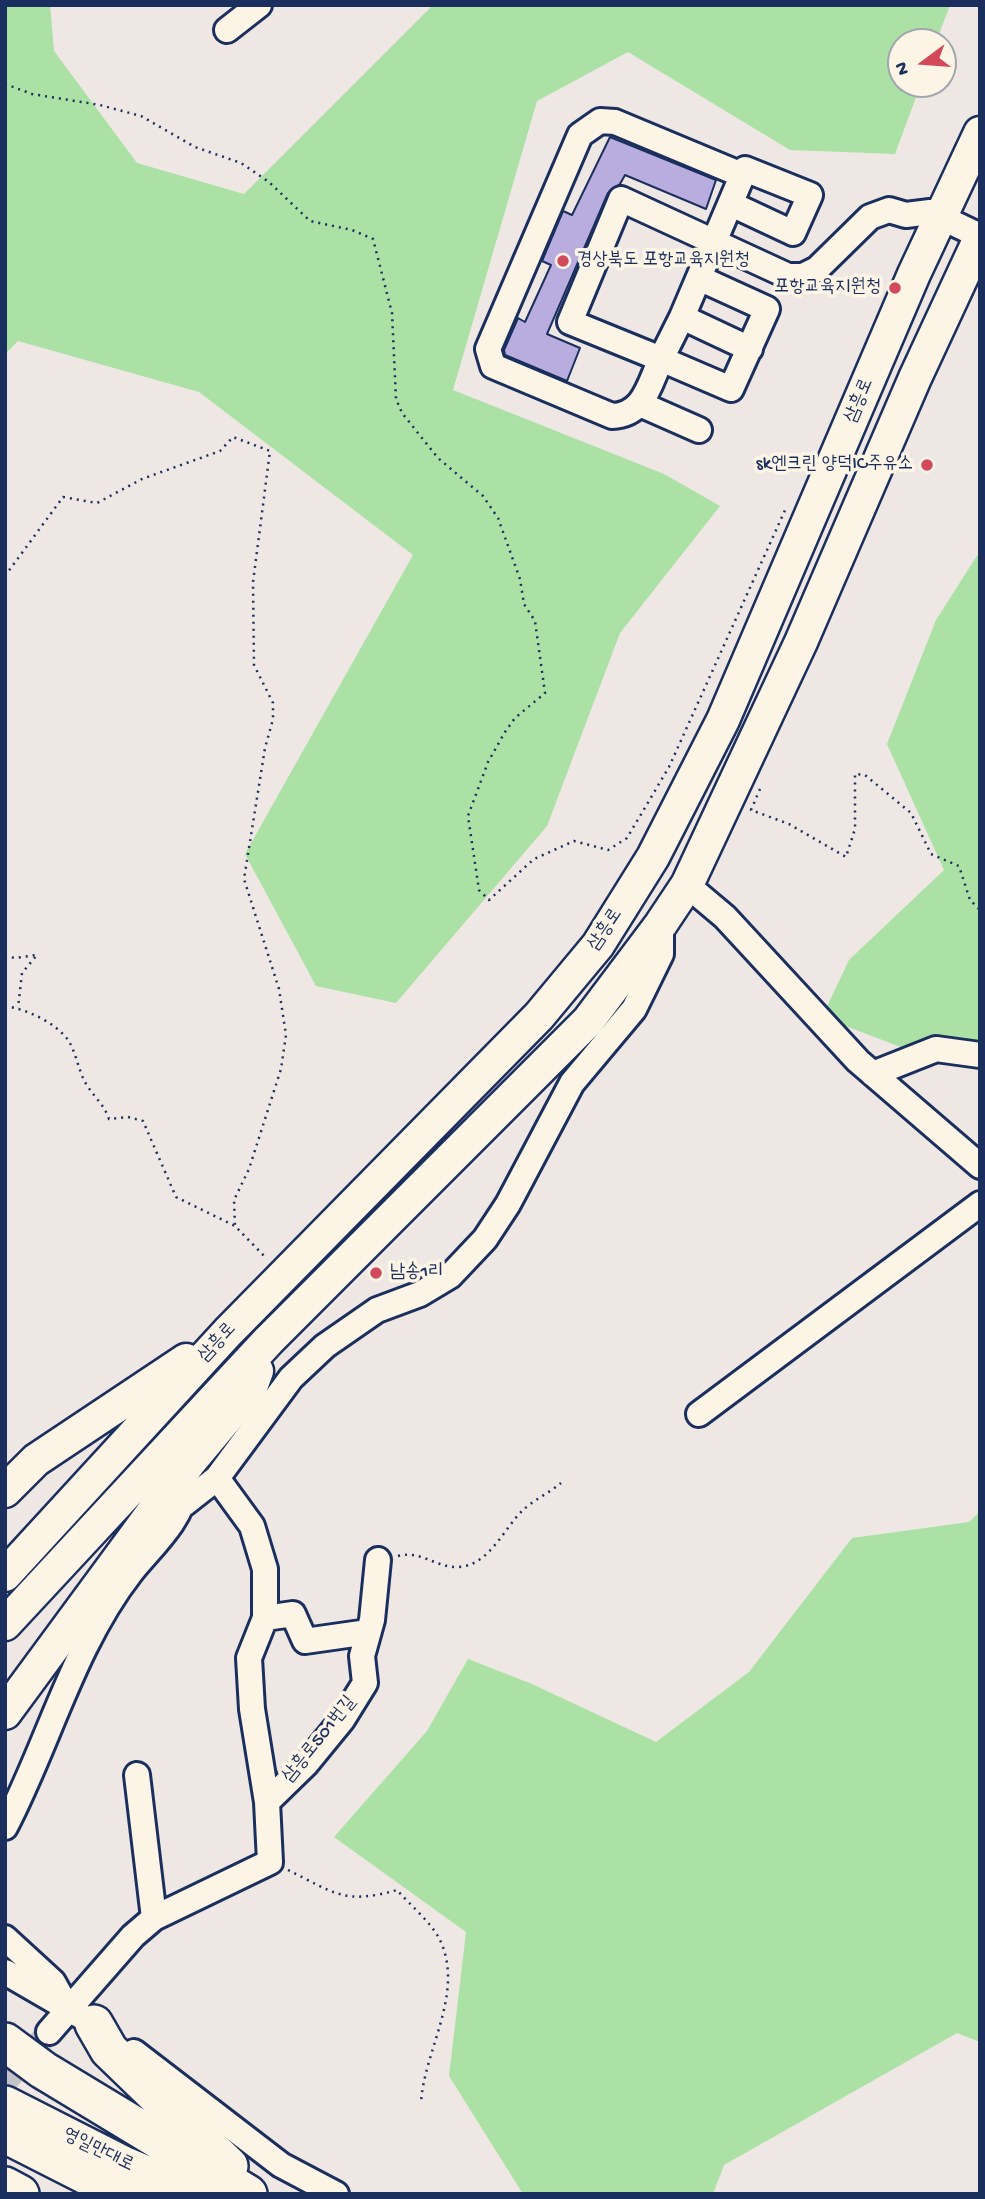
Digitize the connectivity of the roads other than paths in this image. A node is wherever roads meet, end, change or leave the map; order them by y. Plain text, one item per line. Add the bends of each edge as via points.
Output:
1 (259, 5) edge
2 (227, 30) dead end
3 (980, 133) edge
4 (742, 174) junction
5 (731, 204) junction
6 (941, 217) junction
7 (980, 237) edge
8 (713, 243) junction
9 (699, 278) junction
10 (682, 317) junction
11 (750, 349) junction
12 (661, 359) junction
13 (640, 404) junction
14 (699, 430) dead end
15 (687, 885) junction
16 (661, 924) junction
17 (977, 1058) edge
18 (873, 1074) junction
19 (980, 1166) edge
20 (980, 1204) edge
21 (228, 1332) junction
22 (269, 1340) junction
23 (699, 1414) dead end
24 (189, 1463) junction
25 (218, 1478) junction
26 (5, 1491) edge
27 (184, 1504) junction
28 (378, 1560) road end
29 (5, 1575) edge
30 (265, 1618) junction
31 (5, 1624) edge
32 (368, 1632) junction
33 (5, 1713) edge
34 (137, 1775) dead end
35 (268, 1802) junction
36 (5, 1827) edge
37 (154, 1918) junction
38 (5, 1938) edge
39 (5, 1972) edge
40 (81, 2016) junction
41 (49, 2032) tunnel mouth
42 (5, 2042) edge
43 (5, 2105) edge
44 (5, 2134) edge
45 (5, 2186) edge
46 (20, 2194) edge
47 (123, 2194) edge
48 (192, 2194) edge
49 (248, 2194) edge
50 (271, 2194) edge
51 (336, 2194) edge

1 - 2 street
3 - 6 main road, 삼흥로
4 - 5 street
4 - 5 street via 745,169 810,195 793,233
4 - 13 street via 615,122 600,121 580,135 488,349 493,366 595,411 627,415
5 - 8 street
6 - 7 street
6 - 8 street via 889,210 870,217 817,269 803,276 788,276
6 - 21 main road, 삼흥로 via 723,720 653,857 598,945 540,1016
7 - 15 main road, 삼흥로 via 801,642
8 - 9 street
8 - 12 street via 621,199 570,322
9 - 10 street
9 - 11 street via 766,309
10 - 11 street
10 - 12 street
11 - 12 street via 731,389
12 - 13 street
13 - 14 street
15 - 16 main road, 삼흥로
15 - 18 street via 725,917
16 - 22 main road, 삼흥로 via 588,1021
16 - 25 street via 660,954 634,1009 572,1083 485,1239 450,1276 420,1294 377,1310 325,1346 291,1378
17 - 18 street via 936,1049
18 - 19 street
20 - 23 street
21 - 26 main road via 36,1460
21 - 29 main road, 삼흥로
22 - 24 main road via 250,1390
22 - 31 main road, 삼흥로
24 - 27 street
24 - 33 main road
25 - 27 street
25 - 30 street, 삼흥로501번길 via 252,1526 265,1569
27 - 36 street via 128,1575 93,1636 61,1695 29,1781
28 - 32 street, 삼흥로501번길
30 - 32 street via 293,1614 305,1641
30 - 35 street, 삼흥로501번길 via 249,1658
32 - 35 street, 삼흥로501번길 via 362,1656 365,1683 342,1720
34 - 37 street
35 - 37 street, 삼흥로501번길 via 270,1862
37 - 40 street via 133,1936
38 - 40 street via 53,1982
39 - 40 street
40 - 41 street
40 - 50 highway via 157,2100 231,2168
40 - 51 street via 281,2165
42 - 49 highway via 43,2070
43 - 48 highway, 영일만대로
44 - 47 highway, 영일만대로
45 - 46 highway

